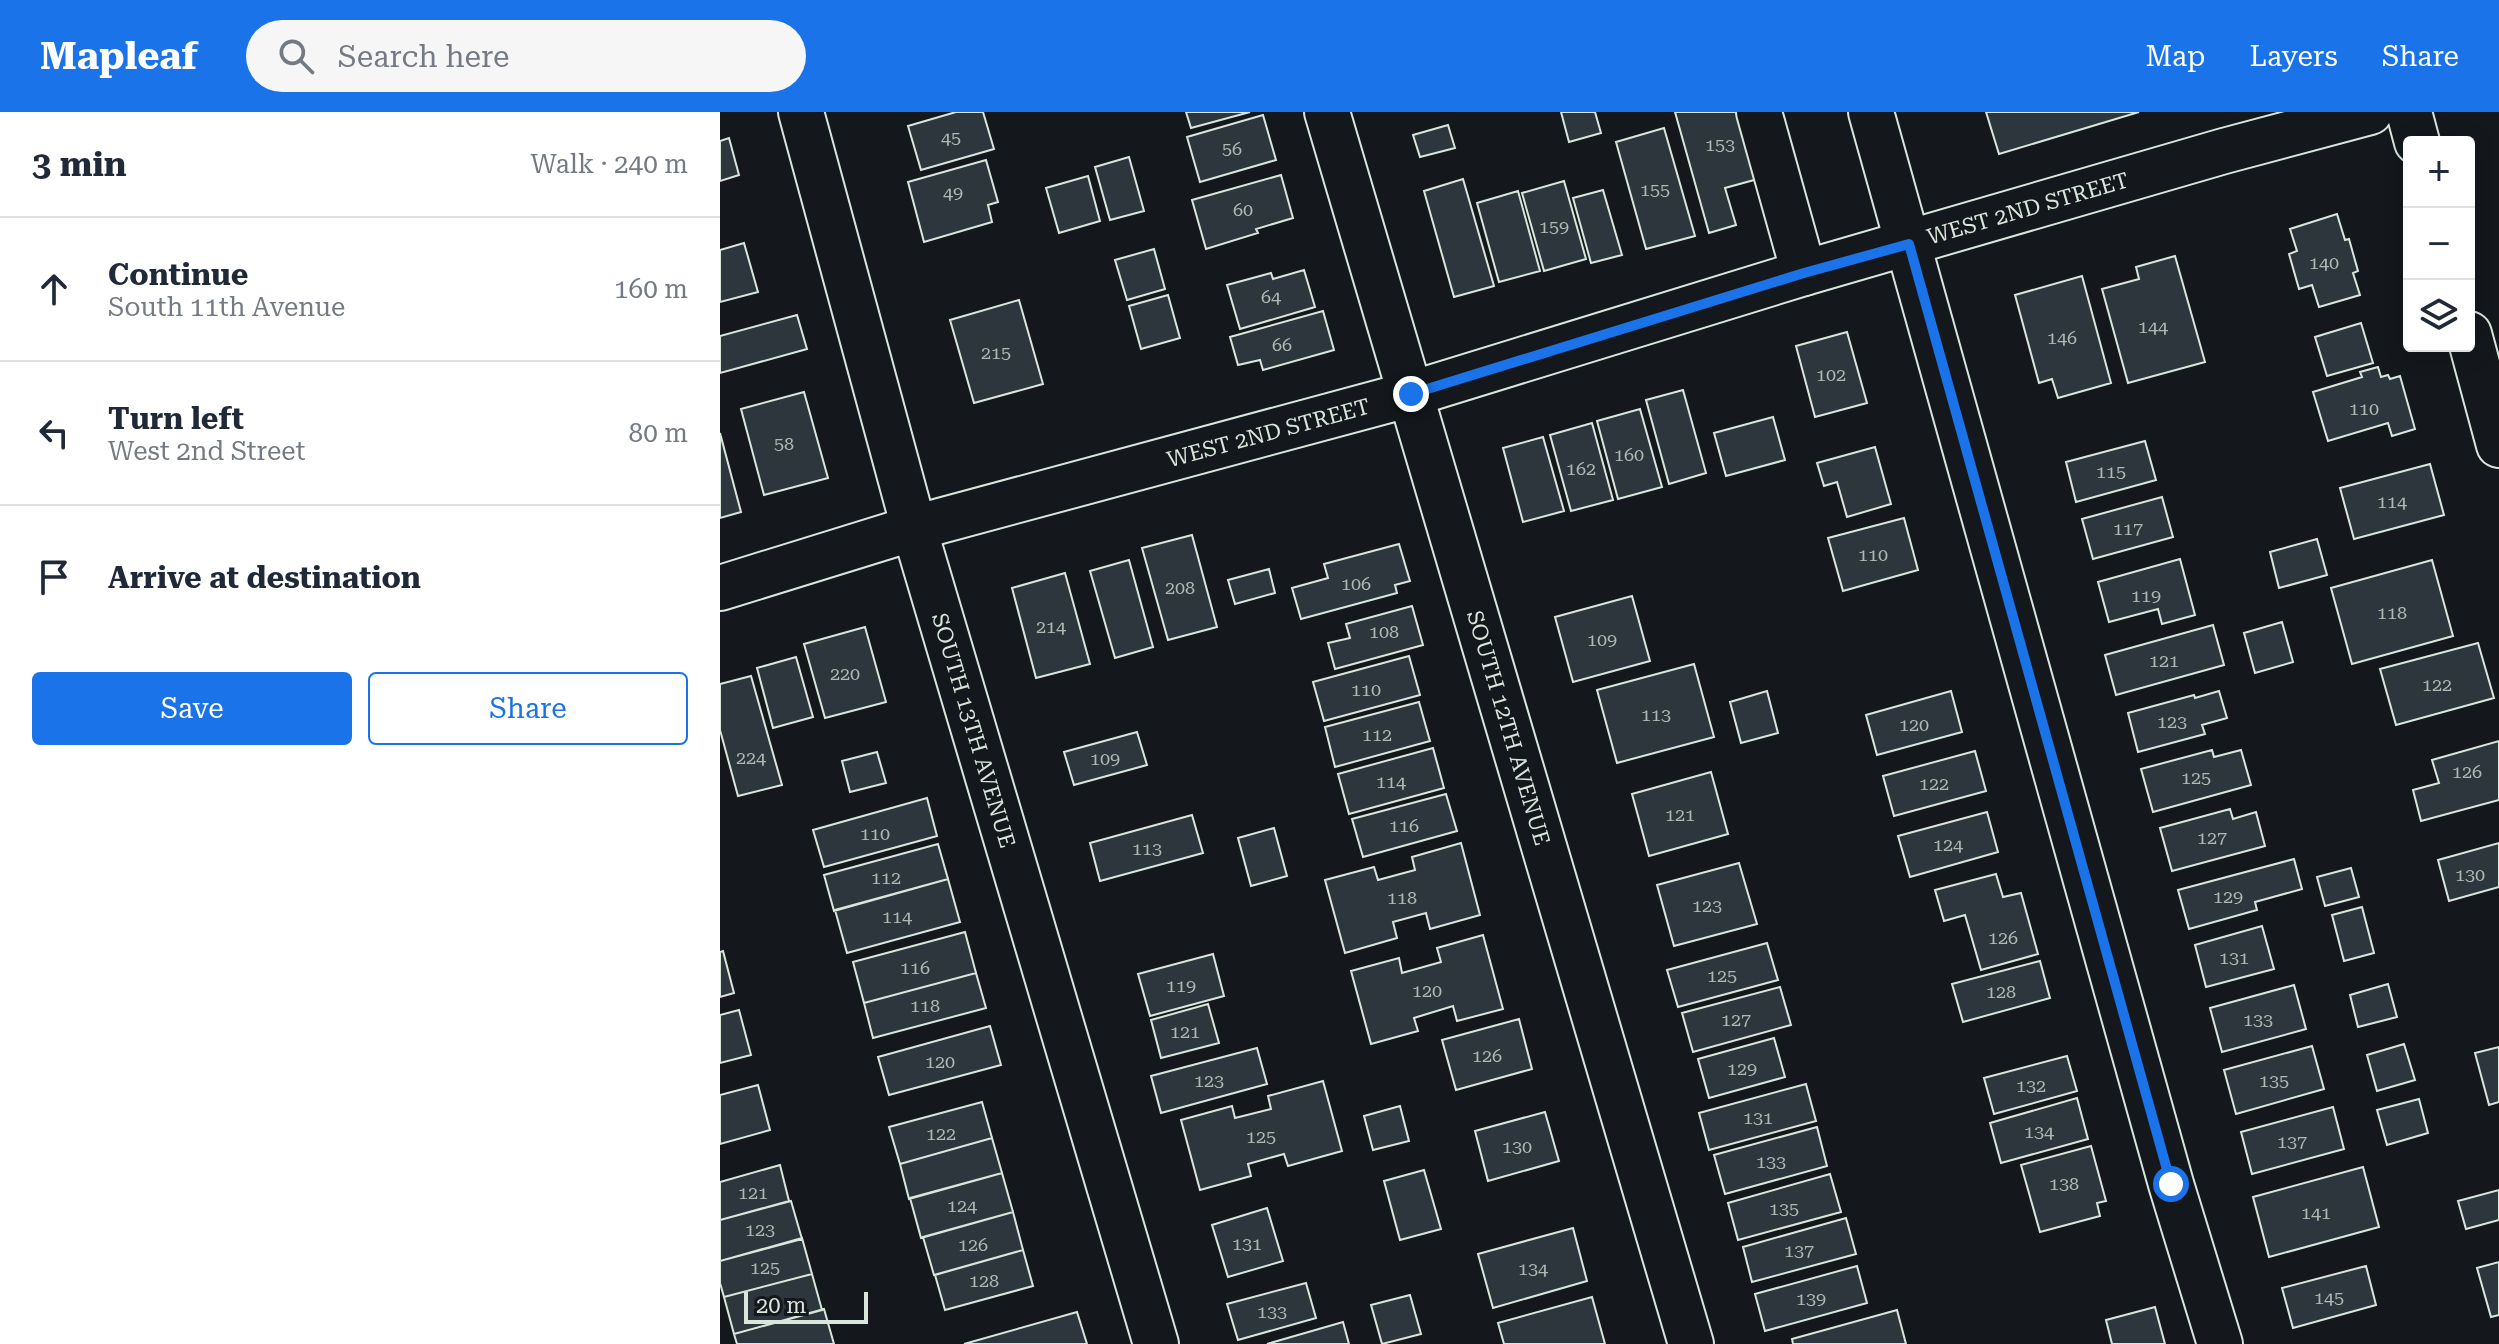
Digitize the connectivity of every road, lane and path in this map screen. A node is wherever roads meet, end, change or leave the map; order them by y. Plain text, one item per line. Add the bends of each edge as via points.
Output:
1 (801, 112) edge
2 (1327, 112) edge
3 (1759, 112) edge
4 (1871, 112) edge
5 (2370, 112) edge
6 (2409, 112) edge
7 (2415, 136) edge
8 (1909, 244) junction
9 (1804, 273) junction
10 (2474, 352) edge
11 (1411, 394) junction
12 (2499, 445) edge
13 (914, 528) junction
14 (720, 588) edge
15 (1156, 1344) edge
16 (1691, 1344) edge
17 (2220, 1344) edge

1 - 13 street, SOUTH 13TH AVENUE
2 - 11 street, SOUTH 12TH AVENUE
3 - 9 street
4 - 8 street
5 - 8 street, WEST 2ND STREET
6 - 7 street
8 - 9 street, WEST 2ND STREET
8 - 17 street
9 - 11 street, WEST 2ND STREET
10 - 12 street
11 - 13 street, WEST 2ND STREET
11 - 16 street, SOUTH 12TH AVENUE
13 - 14 street, WEST 2ND STREET
13 - 15 street, SOUTH 13TH AVENUE

